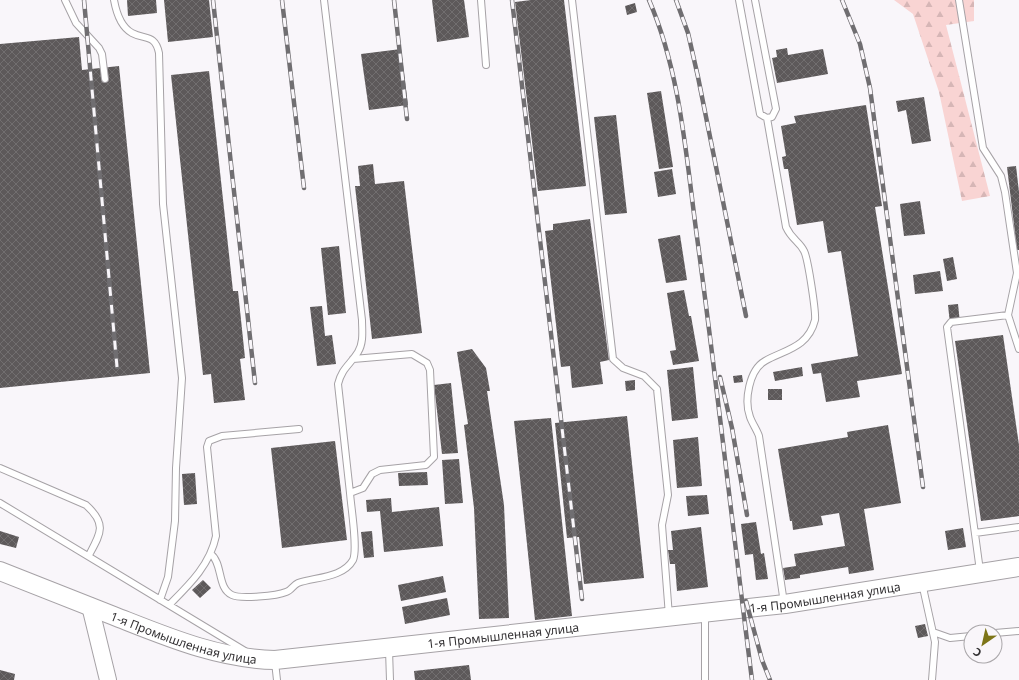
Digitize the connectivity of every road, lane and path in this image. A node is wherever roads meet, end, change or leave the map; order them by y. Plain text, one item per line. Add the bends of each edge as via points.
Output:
1 (65, 0) edge
2 (114, 0) edge
3 (324, 0) edge
4 (481, 0) edge
5 (572, 0) edge
6 (739, 0) edge
7 (754, 0) edge
8 (960, 0) edge
9 (486, 65) dead end
10 (106, 79) dead end
11 (767, 118) junction
12 (1008, 315) junction
13 (1019, 349) edge
14 (353, 359) junction
15 (298, 429) dead end
16 (0, 468) edge
17 (350, 493) junction
18 (0, 503) edge
19 (1019, 527) edge
20 (975, 533) junction
21 (211, 554) junction
22 (88, 556) junction
23 (1019, 566) edge
24 (0, 571) edge
25 (980, 573) junction
26 (922, 583) junction
27 (160, 600) junction
28 (785, 604) junction
29 (169, 605) junction
30 (90, 606) junction
31 (704, 613) junction
32 (669, 616) junction
33 (1019, 631) edge
34 (933, 632) junction
35 (1003, 632) edge
36 (963, 637) edge
37 (389, 647) junction
38 (267, 660) junction
39 (108, 680) edge
40 (277, 680) edge
41 (390, 680) edge
42 (705, 680) edge
43 (932, 680) edge

1 - 10 lane via 76,23 100,48
2 - 27 lane via 125,27 154,41 159,53 163,204 182,378 175,521 168,577
3 - 14 lane via 362,320 362,341
4 - 9 lane
5 - 32 lane via 613,359 623,368 644,376 657,389 668,495 662,525
6 - 11 lane via 760,114
7 - 11 lane via 776,109 772,117
8 - 12 lane via 979,128 984,148 1001,176 1013,243 1017,273
11 - 28 lane via 786,227 790,236 805,252 815,309 814,320 798,346 759,366 750,386 748,407 759,436
12 - 13 lane
12 - 20 lane via 951,322 947,327
14 - 17 lane via 341,373 338,384
14 - 17 lane via 412,354 427,363 430,370 435,450 434,457 426,465 380,470 372,474 363,488
15 - 21 lane via 222,436 209,441 216,536
16 - 22 lane via 86,505 95,514 101,532
17 - 21 lane via 355,552 348,566 336,573 296,584 287,592 238,598 226,590 222,583 219,564
18 - 22 lane
19 - 20 lane
20 - 25 lane
21 - 29 lane via 198,574
22 - 27 lane
23 - 25 main road, 1-я Промышленная улица
24 - 30 main road, 1-я Промышленная улица
25 - 26 main road, 1-я Промышленная улица
26 - 28 main road, 1-я Промышленная улица
26 - 34 lane
27 - 29 lane
28 - 31 main road, 1-я Промышленная улица
29 - 38 lane
30 - 38 main road, 1-я Промышленная улица via 175,640 215,652
30 - 39 street
31 - 32 main road, 1-я Промышленная улица
31 - 42 lane
32 - 37 main road, 1-я Промышленная улица
33 - 35 lane
34 - 36 lane via 950,638
34 - 43 lane via 935,642
37 - 38 main road, 1-я Промышленная улица
37 - 41 lane
38 - 40 lane

